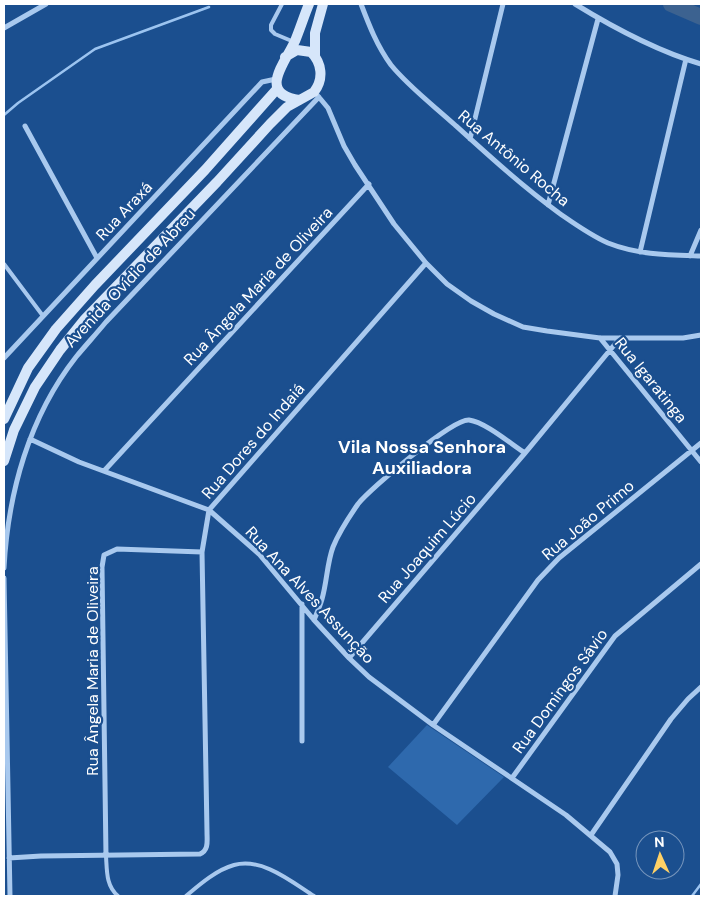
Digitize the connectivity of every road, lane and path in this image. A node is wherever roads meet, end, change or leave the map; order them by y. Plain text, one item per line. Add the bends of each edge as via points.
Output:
1 (46, 4) edge
2 (282, 4) edge
3 (309, 4) edge
4 (323, 4) edge
5 (360, 4) edge
6 (503, 4) edge
7 (575, 4) edge
8 (598, 19) junction
9 (4, 28) edge
10 (294, 42) junction
11 (315, 56) junction
12 (285, 57) junction
13 (686, 59) junction
14 (701, 64) edge
15 (276, 84) junction
16 (316, 95) junction
17 (300, 100) junction
18 (25, 126) dead end
19 (470, 139) junction
20 (368, 184) junction
21 (548, 205) junction
22 (701, 230) edge
23 (640, 252) junction
24 (690, 256) junction
25 (701, 256) edge
26 (97, 258) junction
27 (426, 263) junction
28 (4, 264) edge
29 (43, 316) junction
30 (701, 335) edge
31 (600, 338) junction
32 (620, 338) junction
33 (610, 350) junction
34 (4, 358) edge
35 (4, 419) edge
36 (30, 439) junction
37 (701, 443) edge
38 (692, 450) junction
39 (525, 453) junction
40 (4, 461) edge
41 (701, 462) edge
42 (104, 470) junction
43 (209, 510) junction
44 (5, 532) edge
45 (202, 552) junction
46 (701, 564) edge
47 (4, 568) edge
48 (4, 578) edge
49 (302, 604) junction
50 (314, 620) junction
51 (349, 658) junction
52 (701, 687) edge
53 (433, 725) junction
54 (302, 741) dead end
55 (512, 778) junction
56 (590, 834) junction
57 (106, 856) junction
58 (9, 858) junction
59 (10, 896) edge
60 (118, 896) edge
61 (186, 896) edge
62 (314, 896) edge
63 (616, 896) edge

1 - 9 street
2 - 10 lane via 271,30
3 - 10 main road
4 - 11 main road via 315,33
5 - 19 street, Rua Antônio Rocha via 379,48 392,65
6 - 19 street
7 - 8 street
8 - 13 street
8 - 21 street
10 - 12 main road
11 - 12 main road via 311,52 297,50
11 - 16 main road via 321,76
12 - 15 main road
13 - 14 street
13 - 23 street
15 - 17 main road via 286,98
15 - 26 street, Rua Araxá via 262,82
15 - 35 main road, Avenida Ovídio de Abreu via 205,170 56,329 28,368
16 - 17 main road
16 - 20 street via 328,108 344,146
16 - 36 street, Avenida Ovídio de Abreu via 75,358 52,393
17 - 40 main road, Avenida Ovídio de Abreu via 270,124 85,319 35,387 14,430
18 - 26 street
19 - 21 street, Rua Antônio Rocha
20 - 27 street via 394,224
20 - 42 street, Rua Ângela Maria de Oliveira
21 - 23 street, Rua Antônio Rocha via 608,243
22 - 24 street
23 - 24 street, Rua Antônio Rocha
24 - 25 street, Rua Antônio Rocha
26 - 29 street, Rua Araxá
27 - 31 street via 471,301 523,327
27 - 43 street, Rua Dores do Indaiá
28 - 29 lane
29 - 34 street, Rua Araxá
30 - 32 street
31 - 32 street
31 - 33 street, Rua Igaratinga
32 - 33 street, Rua Joaquim Lúcio
33 - 38 street, Rua Igaratinga
33 - 39 street, Rua Joaquim Lúcio
36 - 42 street, Rua Ana Alves Assunção
36 - 44 street, Avenida Ovídio de Abreu via 20,465
37 - 38 street, Rua João Primo
38 - 41 street, Rua Igaratinga
38 - 53 street, Rua João Primo via 558,558 538,580
39 - 50 street via 469,420 442,432 386,478 360,503 344,525 333,546
39 - 51 street, Rua Joaquim Lúcio
42 - 43 street, Rua Ana Alves Assunção
43 - 45 street, Rua Dores do Indaiá
43 - 49 street, Rua Ana Alves Assunção via 259,554
44 - 47 street, Avenida Ovídio de Abreu
45 - 57 street, Rua Dores do Indaiá via 206,848 200,854
45 - 57 street, Rua Ângela Maria de Oliveira via 117,549 104,555
46 - 55 street, Rua Domingos Sávio via 615,636
48 - 58 street
49 - 50 street, Rua Ana Alves Assunção
49 - 54 street
50 - 51 street, Rua Ana Alves Assunção
51 - 53 street, Rua Ana Alves Assunção
52 - 56 street via 672,719
53 - 55 street, Rua Ana Alves Assunção
55 - 56 street, Rua Ana Alves Assunção
56 - 63 street, Rua Ana Alves Assunção via 610,852 617,864
57 - 58 street
57 - 60 lane via 107,876
58 - 59 street
61 - 62 lane via 235,864 270,868

